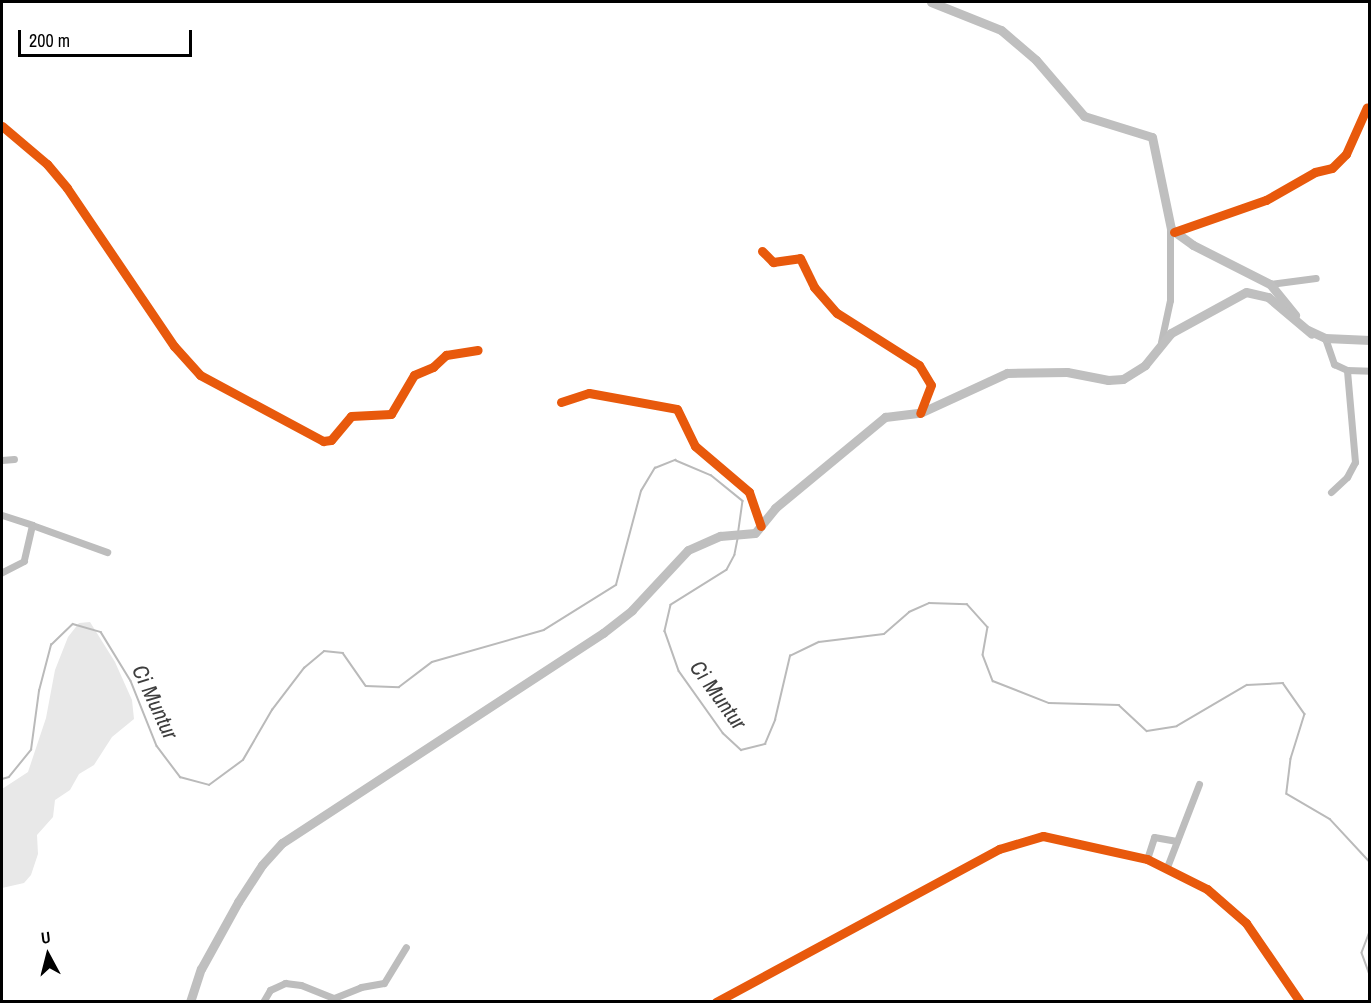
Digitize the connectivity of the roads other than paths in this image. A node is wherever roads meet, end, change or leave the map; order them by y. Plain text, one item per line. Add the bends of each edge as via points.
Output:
1 (931, 2) edge
2 (1367, 107) dead end
3 (2, 126) edge
4 (1169, 222) junction
5 (1174, 232) junction
6 (762, 251) dead end
7 (1316, 278) dead end
8 (1270, 284) junction
9 (1312, 334) junction
10 (1325, 338) junction
11 (1370, 340) edge
12 (1161, 342) junction
13 (478, 350) dead end
14 (1347, 370) junction
15 (1370, 371) edge
16 (561, 402) dead end
17 (920, 413) junction
18 (14, 459) dead end
19 (2, 460) edge
20 (1331, 492) dead end
21 (2, 515) edge
22 (32, 525) junction
23 (761, 526) junction
24 (107, 552) dead end
25 (2, 572) edge
26 (1199, 784) dead end
27 (1177, 841) junction
28 (1147, 859) junction
29 (1167, 867) junction
30 (406, 947) dead end
31 (190, 1002) edge
32 (263, 1002) edge
33 (716, 1002) edge
34 (1300, 1002) edge

1 - 4 main road via 1000,30 1041,65 1084,116 1152,137
2 - 5 street via 1346,154 1331,169 1315,172 1257,203
3 - 13 street via 47,164 67,188 174,346 200,375 322,441 331,440 351,416 391,414 414,375 433,367 446,355
4 - 5 main road
4 - 12 street via 1170,300
5 - 8 main road
6 - 17 street via 773,262 800,258 814,287 837,313 920,365 931,385
7 - 8 street
8 - 9 main road
9 - 10 main road
9 - 12 main road via 1268,297 1246,292
10 - 11 main road
10 - 14 street via 1332,361
12 - 17 main road via 1145,365 1123,379 1067,372 1007,373
14 - 15 street
14 - 20 street via 1354,462 1347,477
16 - 23 street via 590,393 677,409 695,446 749,492
17 - 23 main road via 889,416 874,424 776,508
18 - 19 street
21 - 22 street
22 - 24 street
22 - 25 street via 24,561
23 - 31 main road via 749,536 720,536 688,550 632,610 603,633 282,843 238,902 201,969
26 - 27 street
27 - 28 street via 1154,837
27 - 29 street
28 - 29 street
28 - 33 street via 1052,837 1017,841
29 - 34 street via 1207,889 1236,912
30 - 32 street via 382,984 334,998 285,983 270,990

